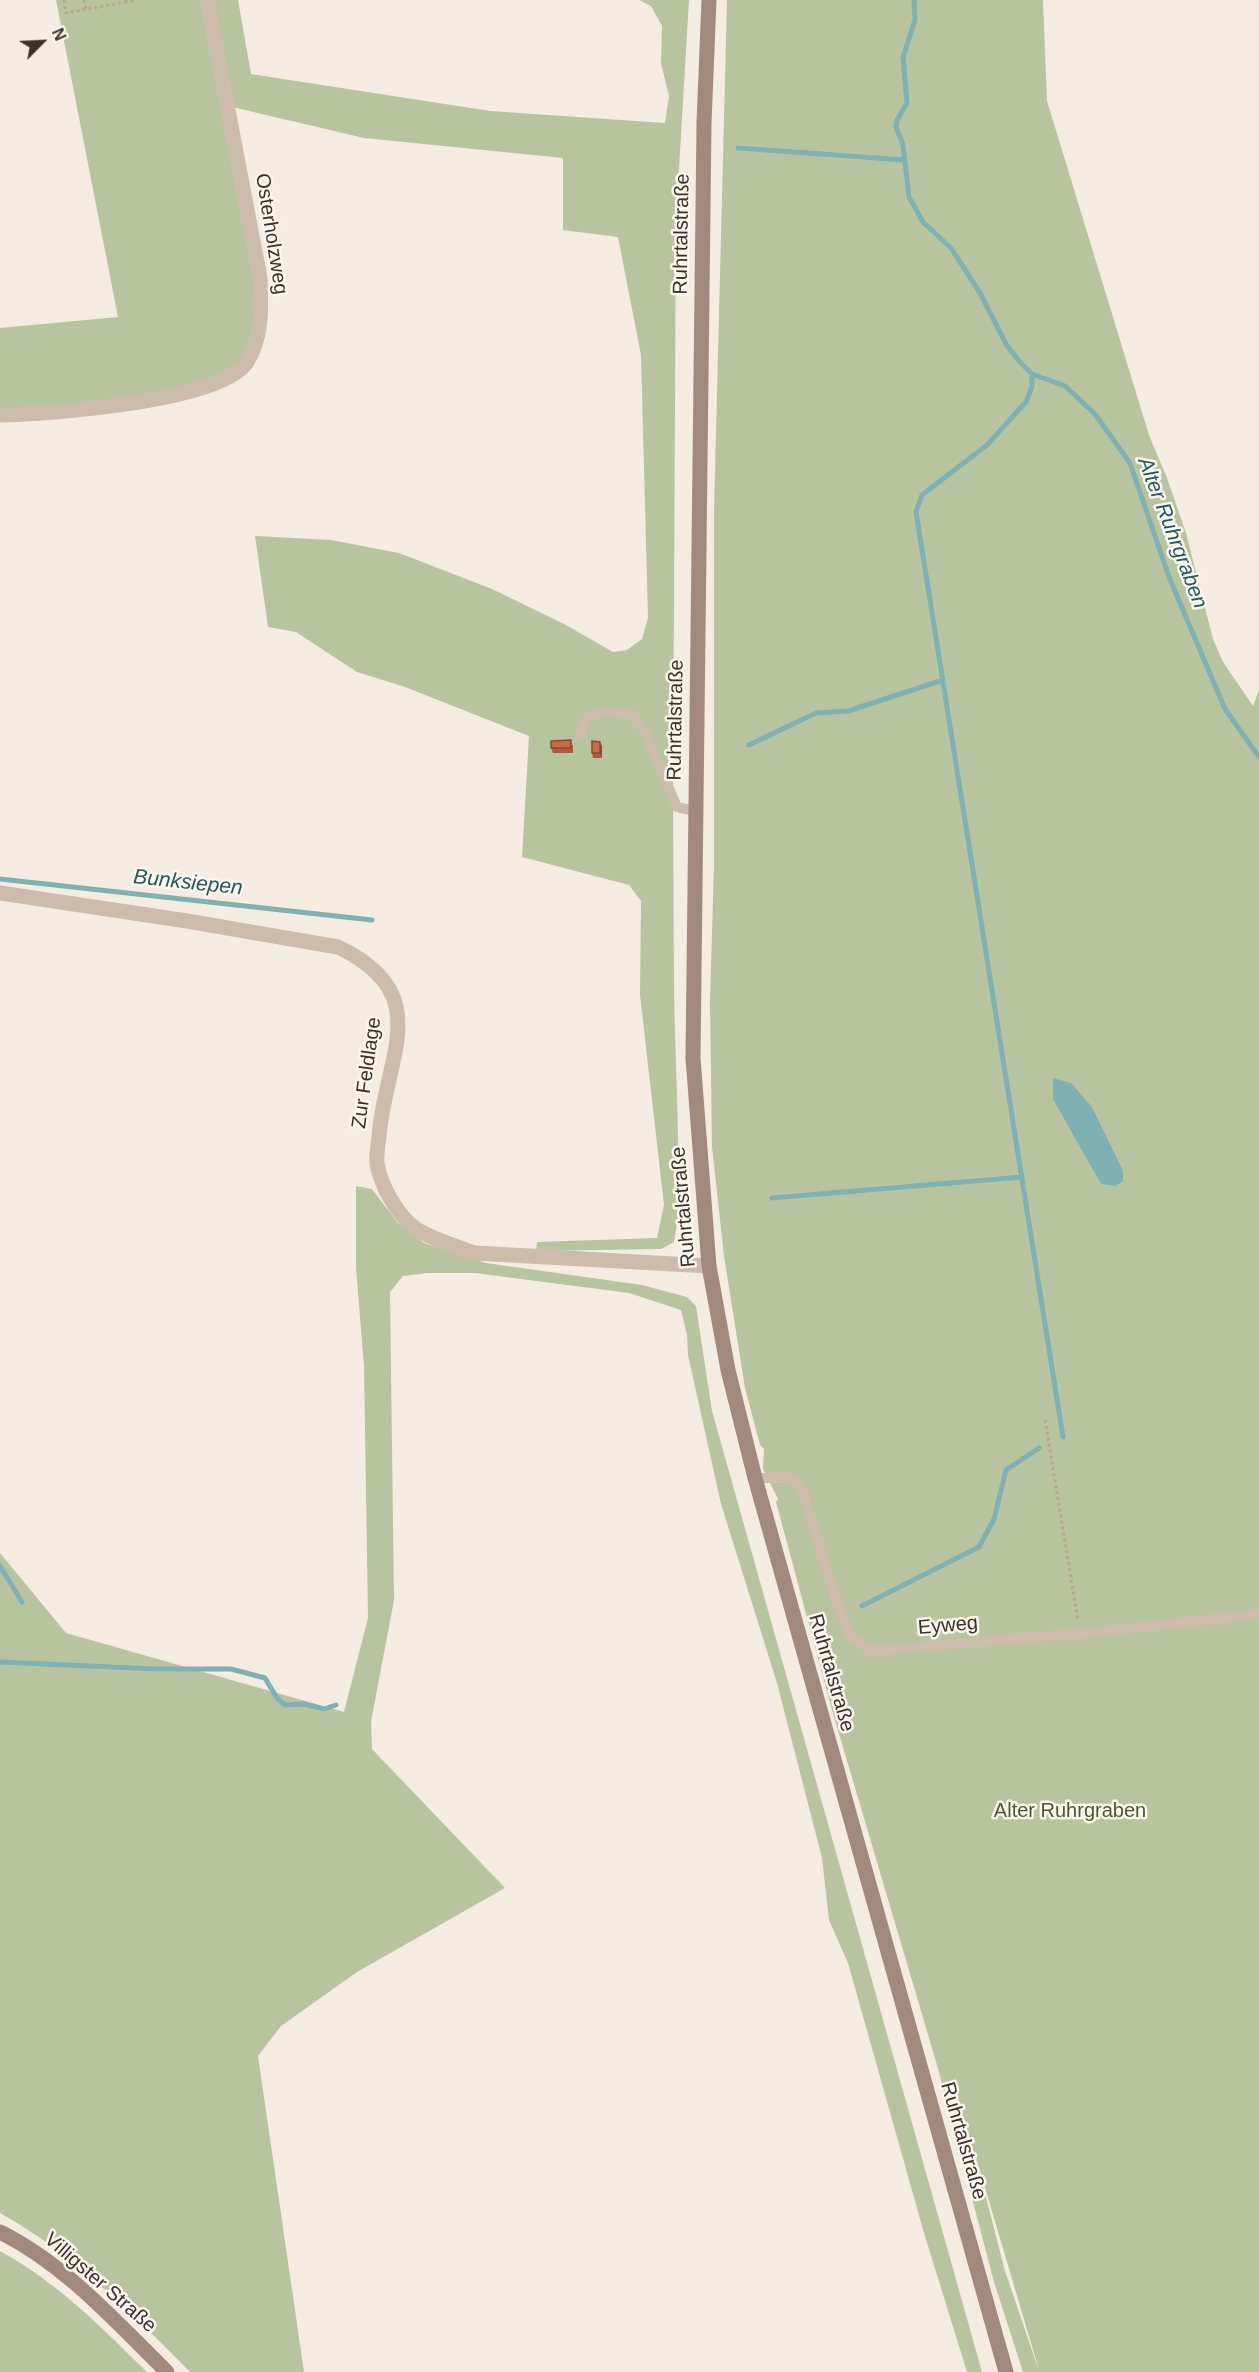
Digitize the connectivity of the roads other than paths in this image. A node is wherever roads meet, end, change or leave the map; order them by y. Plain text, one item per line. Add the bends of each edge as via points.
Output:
1 (207, 0) edge
2 (709, 0) edge
3 (0, 415) edge
4 (580, 737) dead end
5 (695, 811) junction
6 (0, 893) edge
7 (709, 1266) junction
8 (755, 1478) junction
9 (1259, 1614) edge
10 (0, 2232) edge
11 (167, 2372) edge
12 (1005, 2372) edge

1 - 3 street, Osterholzweg via 260,278 261,324 246,364 220,382 183,393 127,404
2 - 5 main road, Ruhrtalstraße
4 - 5 lane via 586,719 594,713 633,715 644,730 677,807
5 - 7 main road, Ruhrtalstraße via 693,1058
6 - 7 street, Zur Feldlage via 338,947 355,955 384,980 395,997 397,1044 376,1163 394,1206 414,1228 475,1253
7 - 8 main road, Ruhrtalstraße via 728,1370
8 - 9 lane, Eyweg via 792,1478 801,1487 850,1635 870,1651
8 - 12 main road, Ruhrtalstraße
10 - 11 main road, Villigster Straße via 59,2270

